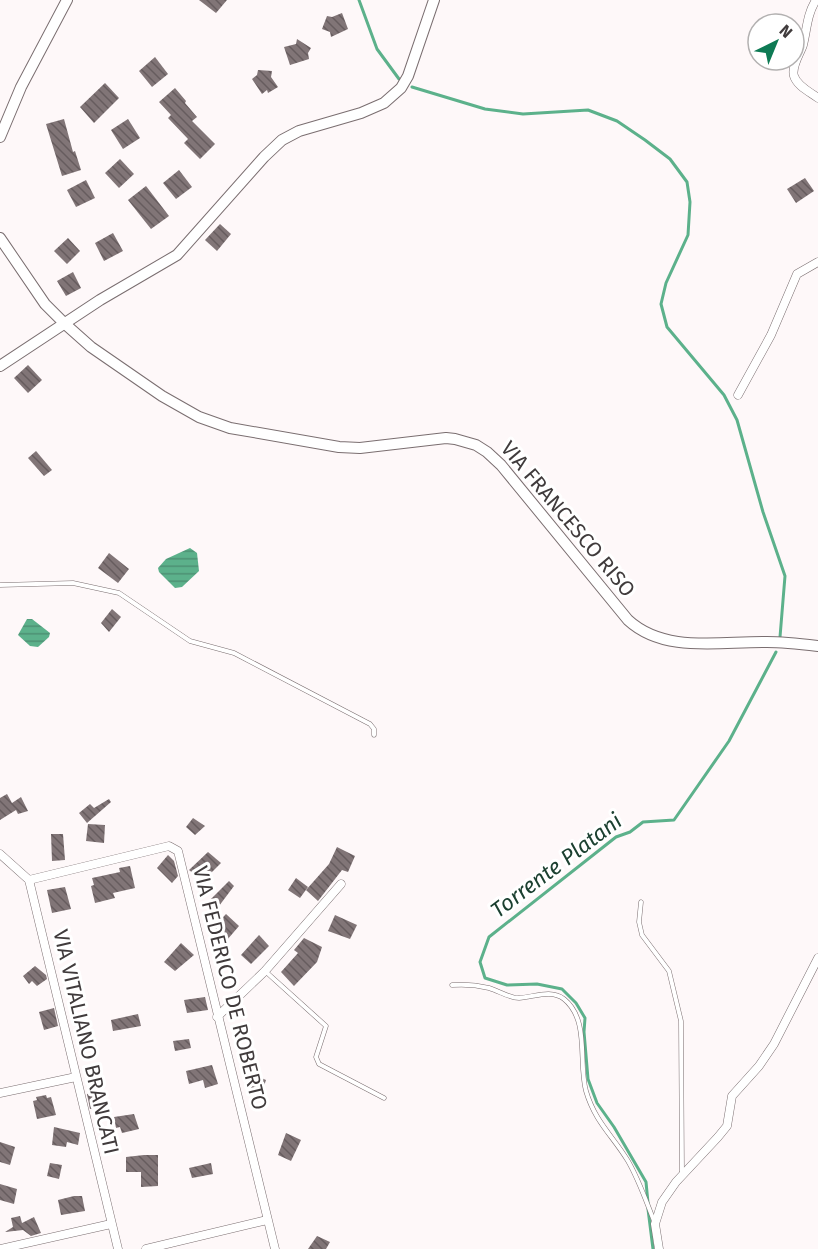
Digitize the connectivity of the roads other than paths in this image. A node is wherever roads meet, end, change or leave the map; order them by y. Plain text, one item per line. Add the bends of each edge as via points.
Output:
1 (67, 0) edge
2 (434, 0) edge
3 (816, 0) edge
4 (818, 98) edge
5 (0, 137) edge
6 (0, 238) edge
7 (818, 262) edge
8 (63, 323) junction
9 (0, 366) edge
10 (738, 395) dead end
11 (0, 585) edge
12 (818, 646) edge
13 (374, 735) dead end
14 (0, 854) edge
15 (29, 880) junction
16 (341, 884) dead end
17 (641, 902) dead end
18 (818, 958) edge
19 (265, 971) junction
20 (452, 985) dead end
21 (218, 1017) junction
22 (76, 1077) junction
23 (0, 1093) edge
24 (384, 1098) dead end
25 (682, 1175) junction
26 (267, 1220) junction
27 (111, 1224) junction
28 (655, 1224) junction
29 (0, 1249) edge
30 (118, 1249) edge
31 (146, 1249) edge
32 (275, 1249) edge
33 (659, 1249) edge

1 - 5 street via 21,87
2 - 8 street via 412,65 394,95 361,113 299,131 282,140 177,255
3 - 4 street via 794,77
6 - 8 street, VIA FRANCESCO RISO via 45,304
7 - 10 street via 797,274 771,335
8 - 9 street
8 - 12 street, VIA FRANCESCO RISO via 170,401 230,428 339,447 446,438 476,445 501,465 628,620 645,632 682,643
11 - 13 lane via 73,583 125,596 190,641 234,653 370,724
14 - 15 street
15 - 21 street, VIA FEDERICO DE ROBERTO via 173,847 178,851
15 - 22 street, VIA VITALIANO BRANCATI
16 - 19 street
17 - 25 lane via 642,935 669,971 681,1021
18 - 25 street via 774,1044 732,1096 727,1126
19 - 21 street
19 - 24 lane via 326,1026 316,1058 319,1064
20 - 28 lane via 468,984 518,998 556,995 569,1005 579,1022 585,1089 592,1109 637,1177
21 - 26 street, VIA FEDERICO DE ROBERTO
22 - 23 street
22 - 27 street, VIA VITALIANO BRANCATI
25 - 28 street via 662,1202
26 - 31 street
26 - 32 street, VIA FEDERICO DE ROBERTO
27 - 29 street
27 - 30 street, VIA VITALIANO BRANCATI
28 - 33 street

